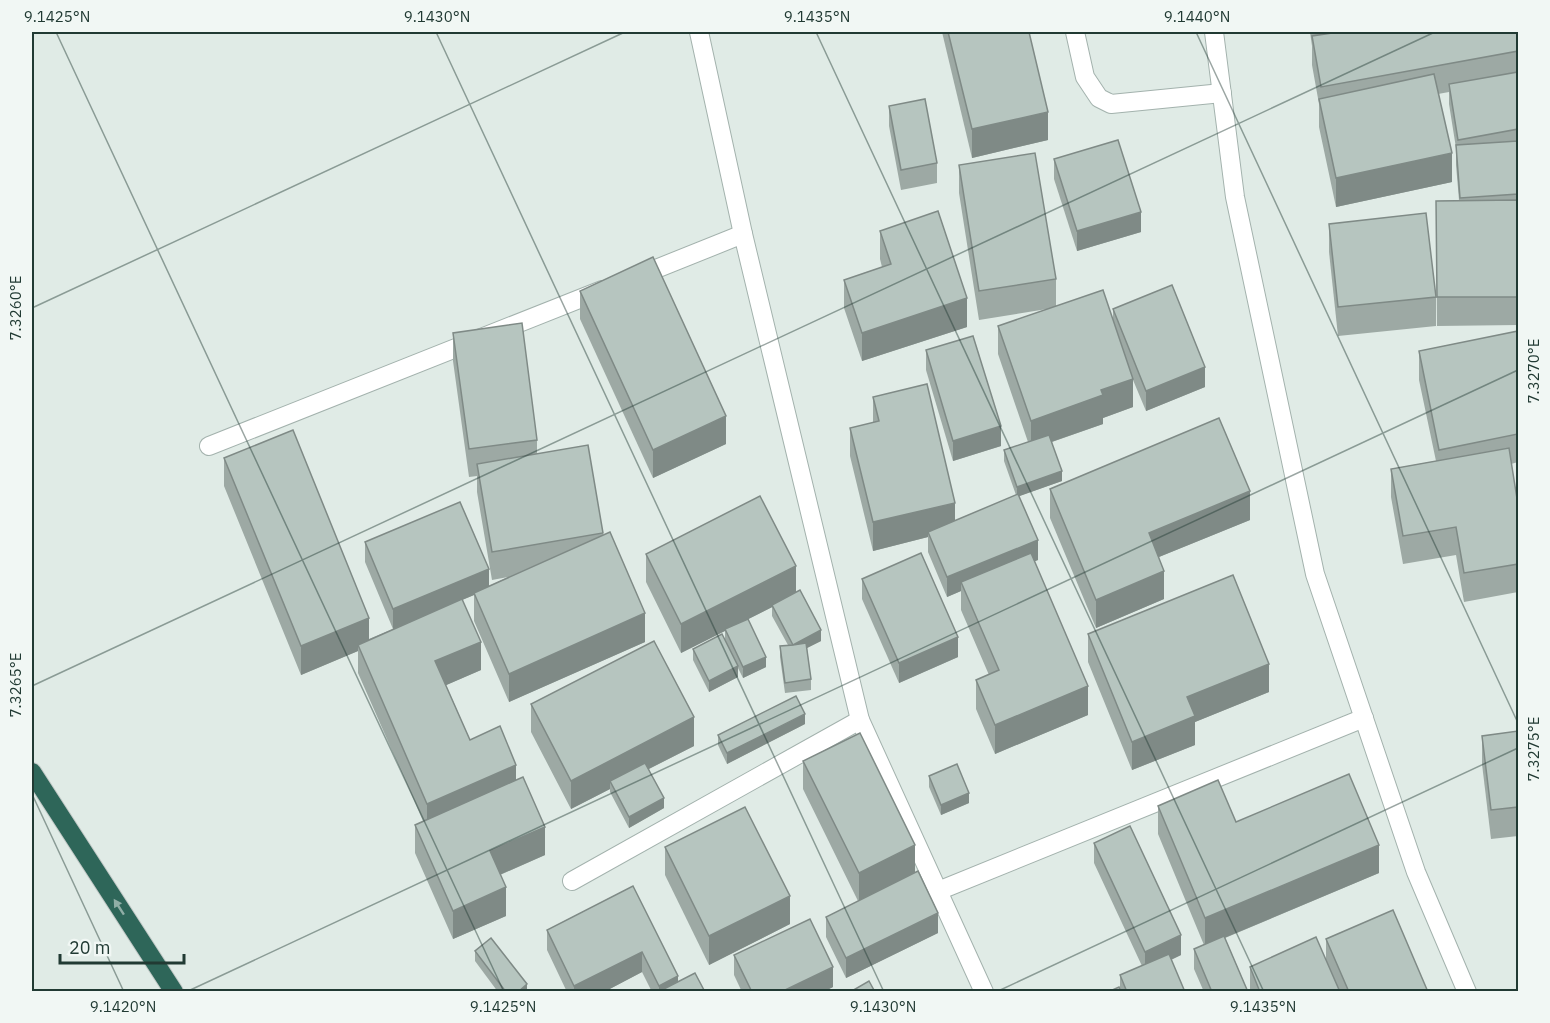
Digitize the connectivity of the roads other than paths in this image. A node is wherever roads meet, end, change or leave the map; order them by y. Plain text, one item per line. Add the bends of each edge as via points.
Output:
1 (699, 32) edge
2 (1075, 32) edge
3 (1214, 32) edge
4 (1222, 93) junction
5 (743, 234) junction
6 (208, 446) dead end
7 (1364, 718) junction
8 (860, 720) junction
9 (32, 772) edge
10 (572, 881) dead end
11 (938, 891) junction
12 (174, 992) edge
13 (984, 992) edge
14 (1467, 992) edge

1 - 5 street
2 - 4 street via 1085,77 1099,98 1111,104
3 - 4 street
4 - 7 street via 1235,197 1315,574
5 - 6 street
5 - 8 street
7 - 11 street
7 - 14 street via 1416,872
8 - 10 street
8 - 11 street
12 -> 9 highway
11 - 13 street

